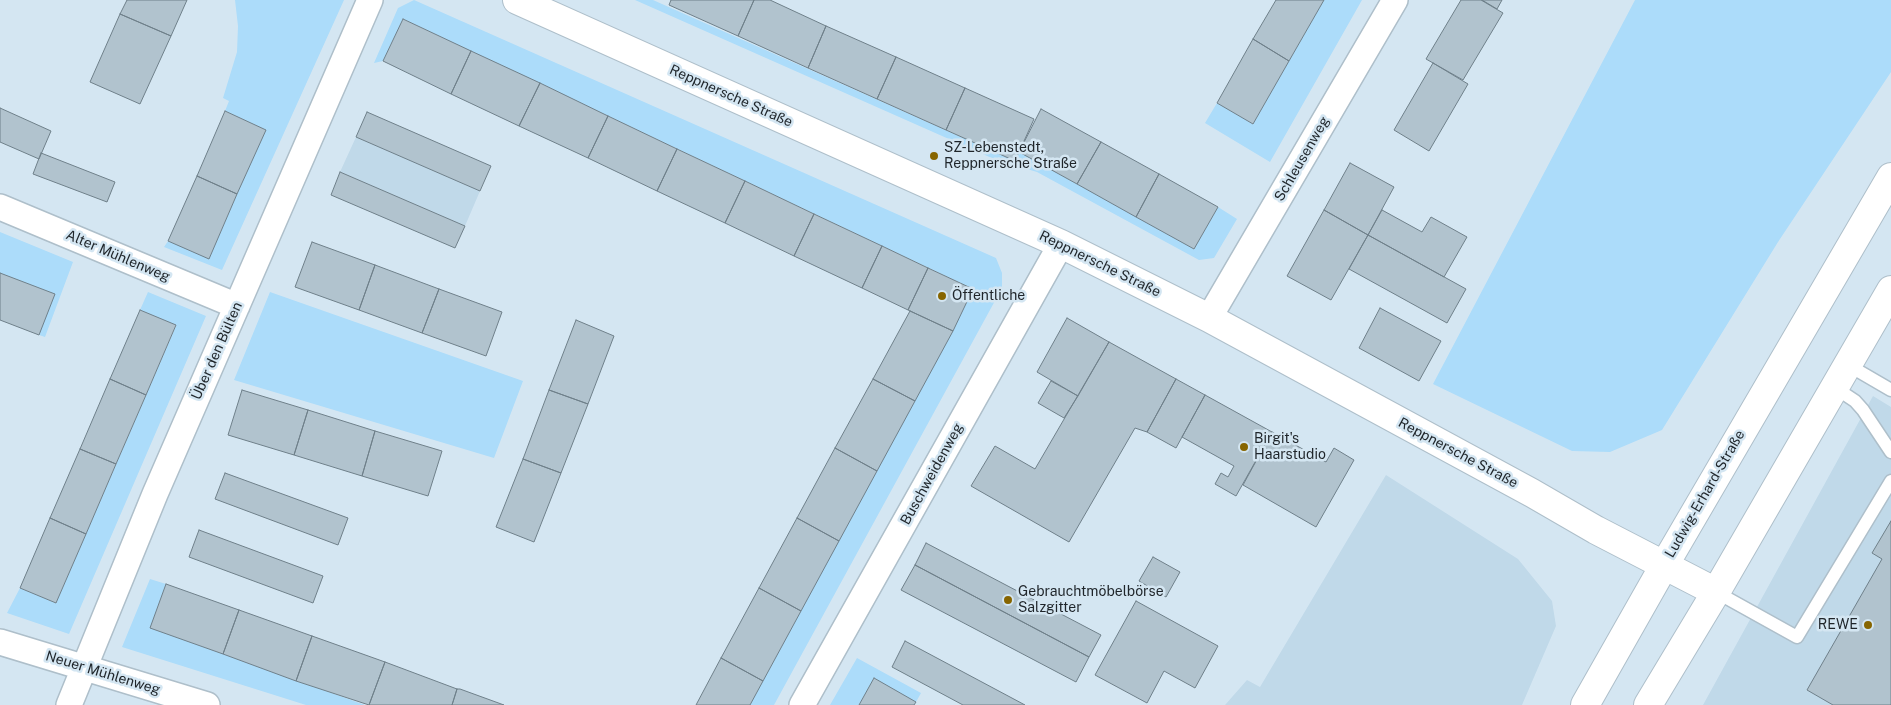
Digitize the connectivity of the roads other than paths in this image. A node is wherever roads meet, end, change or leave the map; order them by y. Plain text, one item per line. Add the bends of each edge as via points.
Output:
1 (370, 0) edge
2 (517, 0) edge
3 (1395, 0) edge
4 (1891, 176) edge
5 (0, 207) edge
6 (1061, 244) junction
7 (1891, 290) edge
8 (237, 306) junction
9 (1209, 318) junction
10 (1841, 376) junction
11 (1891, 390) edge
12 (1891, 452) edge
13 (1891, 481) edge
14 (1665, 564) junction
15 (1716, 592) junction
16 (0, 642) edge
17 (83, 667) junction
18 (69, 705) edge
19 (206, 705) edge
20 (802, 705) edge
21 (1585, 705) edge
22 (1648, 705) edge

1 - 8 street, Über den Bülten
2 - 6 street, Reppnersche Straße
3 - 9 street, Schleusenweg
4 - 14 street, Ludwig-Erhard-Straße
5 - 8 street, Alter Mühlenweg
6 - 9 street, Reppnersche Straße
6 - 20 street, Buschweidenweg
7 - 10 street
8 - 17 street, Über den Bülten
9 - 14 street, Reppnersche Straße via 1596,530
10 - 11 lane
10 - 12 lane
10 - 15 street
13 - 15 lane via 1797,637
14 - 15 street, Ludwig-Erhard-Straße
14 - 21 street
15 - 22 street
16 - 17 street, Neuer Mühlenweg
17 - 18 street, Über den Bülten
17 - 19 street, Neuer Mühlenweg

